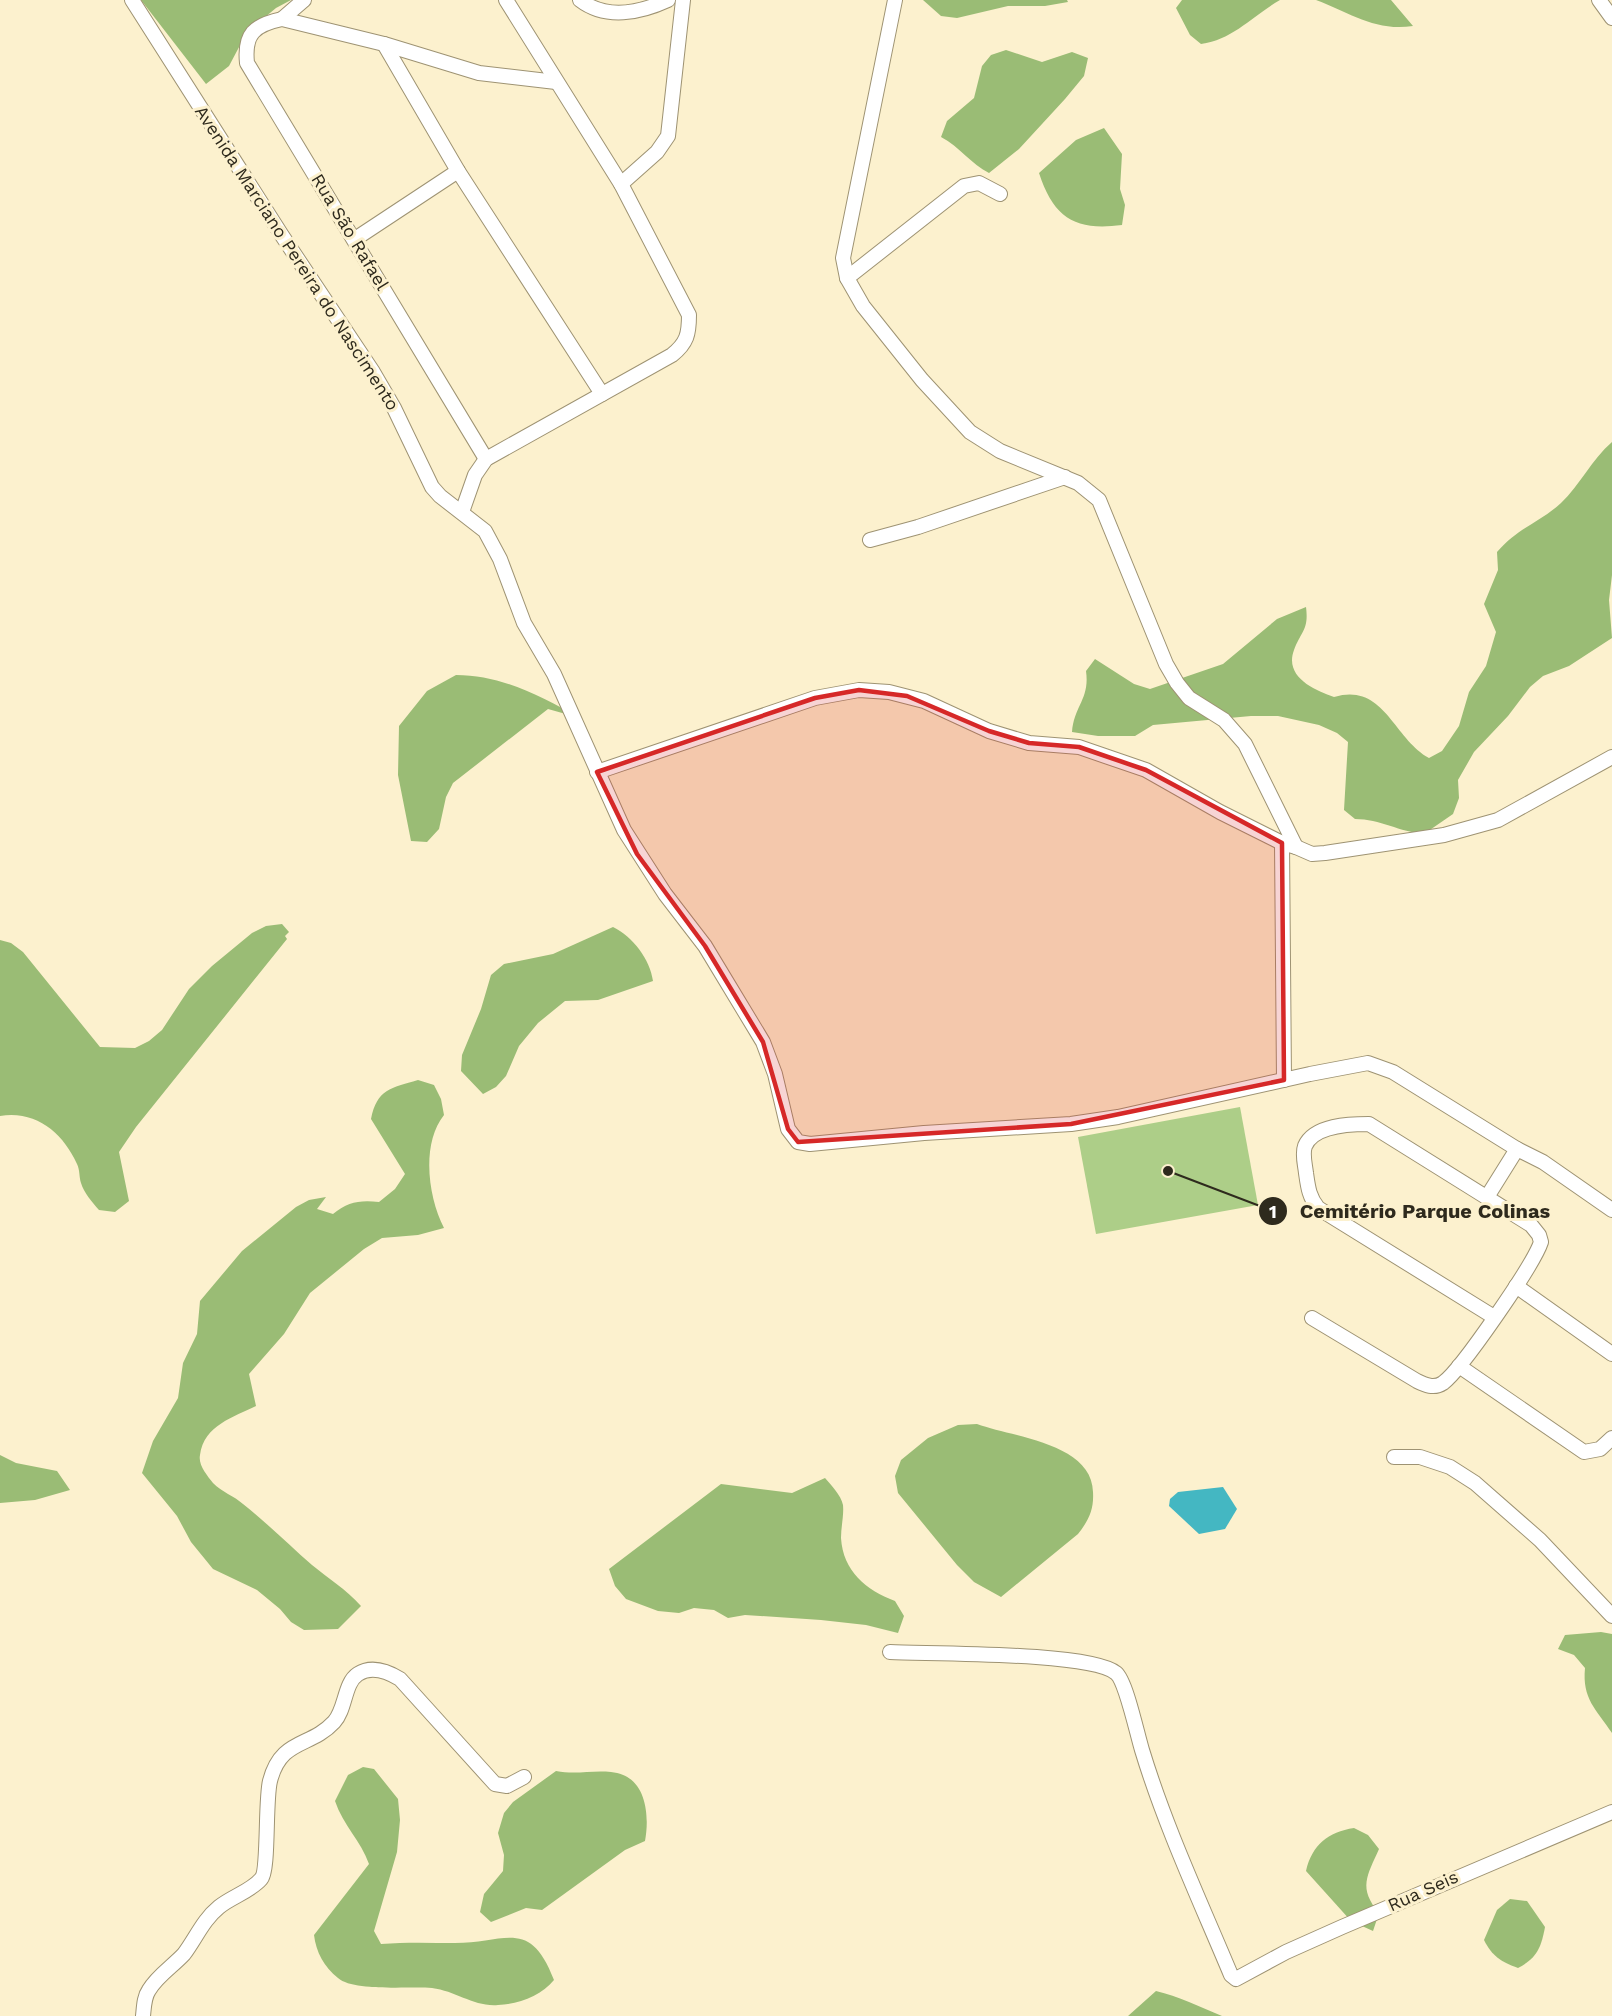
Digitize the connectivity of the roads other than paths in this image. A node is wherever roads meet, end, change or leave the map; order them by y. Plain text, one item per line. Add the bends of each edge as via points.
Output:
1 (132, 0) edge
2 (304, 0) edge
3 (506, 0) edge
4 (580, 0) edge
5 (668, 0) edge
6 (683, 0) edge
7 (895, 0) edge
8 (1599, 0) edge
9 (1612, 18) edge
10 (282, 19) junction
11 (384, 44) junction
12 (556, 82) junction
13 (458, 171) junction
14 (621, 184) junction
15 (1000, 194) dead end
16 (355, 239) junction
17 (847, 278) junction
18 (602, 394) junction
19 (486, 459) junction
20 (1065, 477) junction
21 (462, 512) junction
22 (870, 540) dead end
23 (1612, 757) edge
24 (597, 772) junction
25 (1282, 843) junction
26 (1296, 847) junction
27 (1284, 1080) junction
28 (1517, 1149) junction
29 (1487, 1197) junction
30 (1612, 1210) edge
31 (1516, 1286) junction
32 (1494, 1317) junction
33 (1312, 1318) dead end
34 (1612, 1354) edge
35 (1459, 1366) junction
36 (1612, 1438) edge
37 (1394, 1456) dead end
38 (1612, 1616) edge
39 (890, 1652) dead end
40 (524, 1777) dead end
41 (1612, 1812) edge
42 (143, 2016) edge

1 - 21 street, Avenida Marciano Pereira do Nascimento via 280,234 373,372 432,487
2 - 10 street, Rua São Rafael
3 - 12 street
4 - 5 street via 590,8 614,12 635,12
6 - 14 street via 668,136 657,152
7 - 17 street via 843,258
8 - 9 street
10 - 11 street
10 - 16 street, Rua São Rafael via 266,22 249,36 245,47 247,63
11 - 12 street via 479,73
11 - 13 street
12 - 14 street
13 - 16 street
13 - 18 street
14 - 18 street via 689,315 689,329 682,346 672,355
15 - 17 street via 979,183 964,186
16 - 19 street, Rua São Rafael
17 - 20 street via 863,306 914,371 970,432 1000,451
18 - 19 street
19 - 21 street via 475,475
20 - 22 street
20 - 26 street via 1099,500 1166,664 1177,683 1205,710 1224,720 1245,744
21 - 24 street, Avenida Marciano Pereira do Nascimento via 485,531 500,559 524,623 554,674
23 - 26 street via 1498,820 1444,835 1325,853 1312,854
24 - 25 street via 815,698 859,690 889,692 924,701 989,731 1029,743 1079,747 1146,770
24 - 27 street, Avenida Marciano Pereira do Nascimento via 637,854 705,946 763,1042 788,1129 798,1142 1071,1124
25 - 26 street
25 - 27 street
27 - 28 street, Avenida Marciano Pereira do Nascimento via 1345,1066 1381,1066
28 - 29 street
28 - 30 street, Avenida Marciano Pereira do Nascimento via 1543,1162
29 - 31 street via 1531,1225 1539,1235 1538,1252
29 - 32 street via 1369,1124 1349,1124 1314,1135 1303,1154 1309,1193 1318,1208
31 - 32 street
31 - 34 street
32 - 35 street
33 - 35 street via 1428,1386 1443,1383
35 - 36 street via 1584,1452 1600,1449
37 - 38 street via 1420,1457 1475,1483 1540,1540
39 - 41 street, Rua Seis via 1065,1658 1116,1672 1125,1685 1143,1755 1174,1838 1231,1975 1238,1980 1286,1952
40 - 42 street via 507,1786 495,1784 400,1679 387,1671 360,1672 352,1678 333,1723 296,1744 276,1762 265,1815 266,1868 262,1878 218,1908 203,1924 186,1951 148,1991

